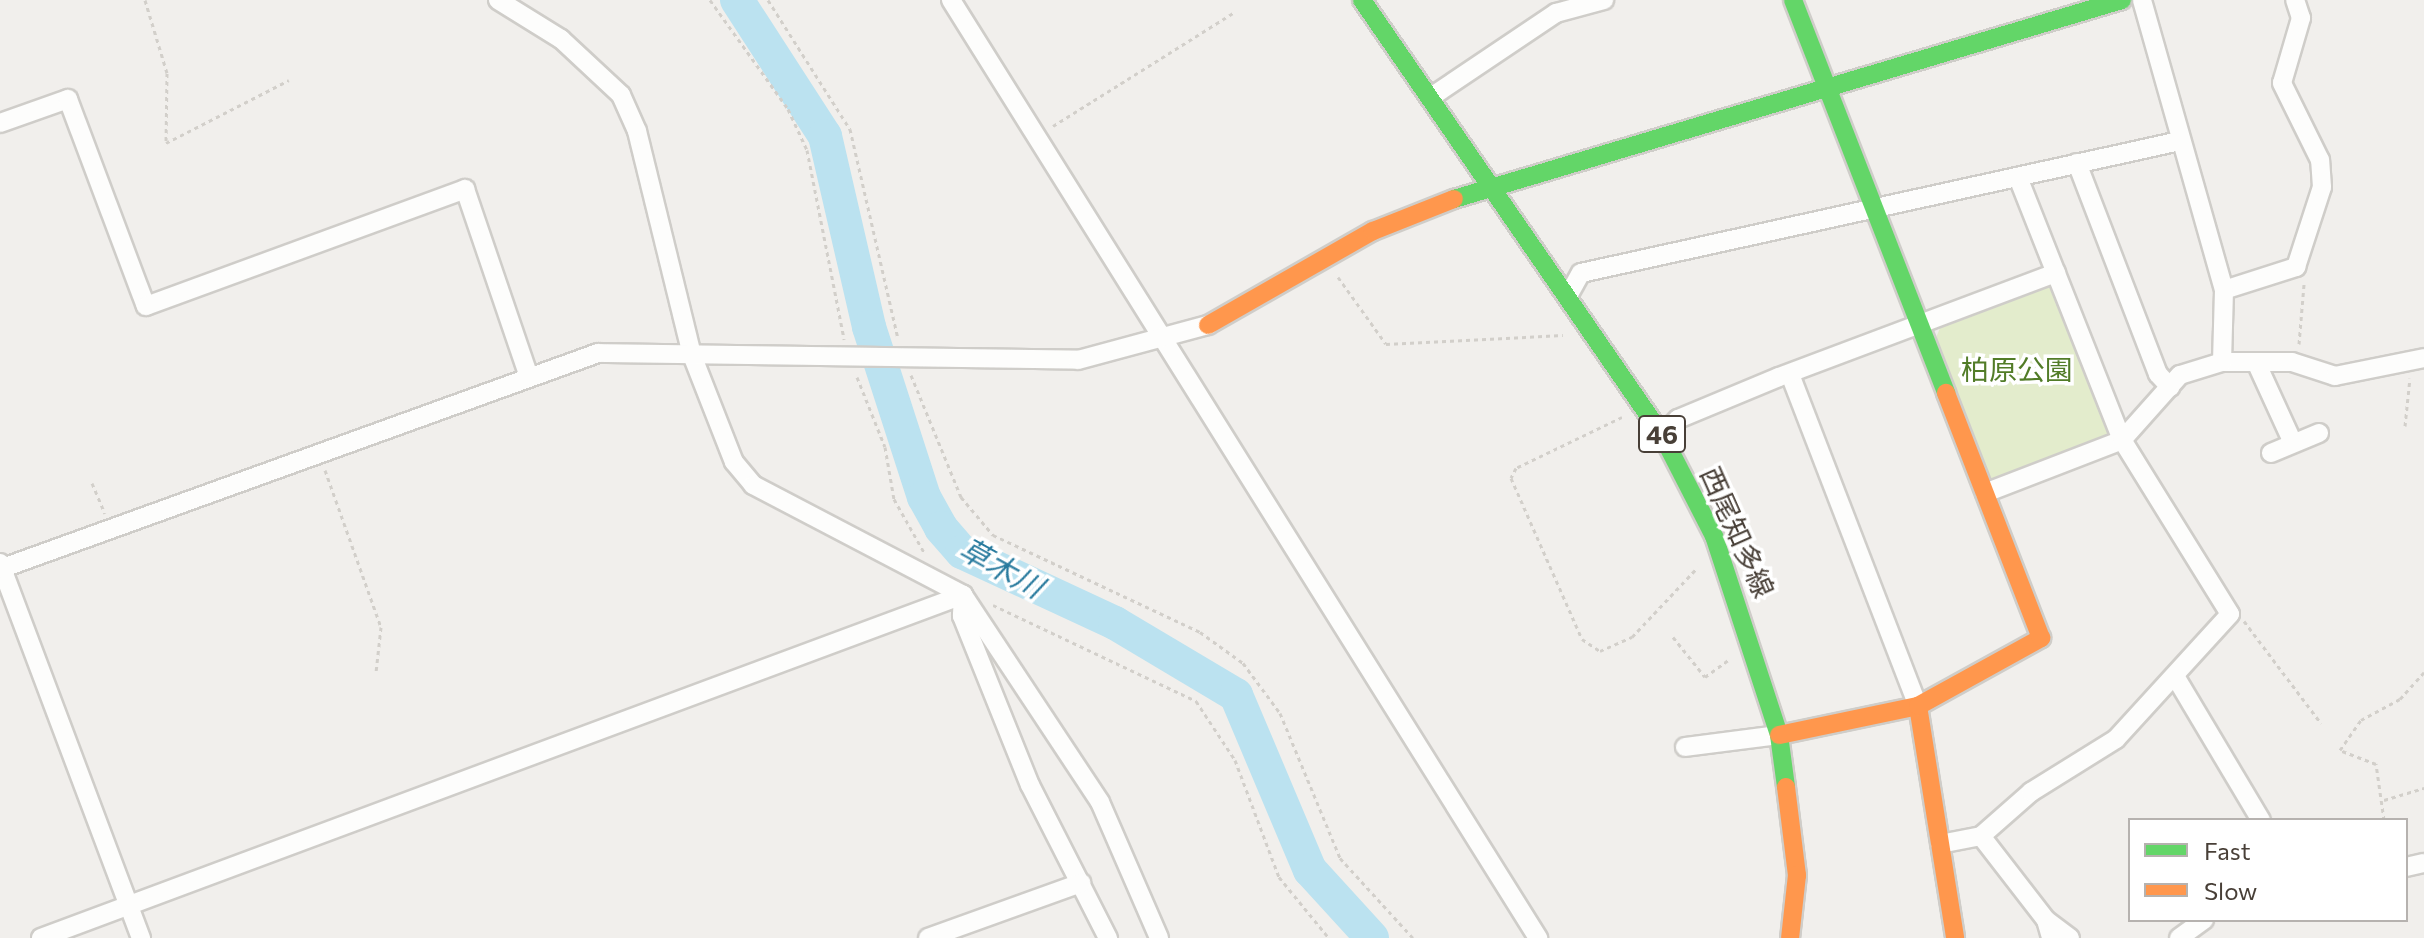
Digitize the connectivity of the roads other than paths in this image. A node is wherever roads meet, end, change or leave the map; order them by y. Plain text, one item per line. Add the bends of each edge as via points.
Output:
1 (498, 0) edge
2 (951, 0) edge
3 (1362, 0) edge
4 (1604, 0) edge
5 (1793, 0) edge
6 (2122, 0) edge
7 (2142, 0) edge
8 (2295, 0) edge
9 (1551, 7) edge
10 (1828, 87) junction
11 (1431, 97) junction
12 (0, 123) edge
13 (2180, 141) junction
14 (2077, 163) junction
15 (2018, 177) junction
16 (1494, 189) junction
17 (1876, 208) junction
18 (2056, 273) junction
19 (2224, 290) junction
20 (1568, 296) junction
21 (1919, 325) junction
22 (1167, 342) junction
23 (692, 355) junction
24 (2416, 359) edge
25 (2222, 362) junction
26 (2256, 362) junction
27 (528, 374) junction
28 (1791, 377) junction
29 (2170, 387) junction
30 (2319, 433) dead end
31 (1662, 435) junction
32 (2122, 440) junction
33 (2293, 443) junction
34 (2271, 453) dead end
35 (1985, 493) junction
36 (1, 567) edge
37 (963, 595) junction
38 (2175, 676) junction
39 (1918, 706) junction
40 (1779, 735) junction
41 (1685, 747) dead end
42 (2260, 818) edge
43 (1981, 836) junction
44 (1940, 844) junction
45 (1081, 883) junction
46 (126, 909) junction
47 (2201, 922) edge
48 (2048, 929) edge
49 (41, 938) edge
50 (141, 938) edge
51 (928, 938) edge
52 (1108, 938) edge
53 (1159, 938) edge
54 (1538, 938) edge
55 (1790, 938) edge
56 (1955, 938) edge
57 (2070, 938) edge
58 (2179, 938) edge

1 - 23 street via 561,39 621,95 637,131
2 - 22 street
3 - 11 street, 西尾知多線 / 46
4 - 9 street
5 - 10 street
6 - 10 street
7 - 13 street
8 - 19 street via 2301,18 2282,83 2323,174 2301,257 2289,271
9 - 11 street
10 - 16 street
10 - 17 street
11 - 16 street, 西尾知多線 / 46
12 - 27 street via 68,99 146,306 465,189
13 - 14 street
13 - 19 street
14 - 15 street
14 - 29 street via 2158,374
15 - 17 street
15 - 18 street
16 - 20 street, 西尾知多線 / 46
16 - 22 street via 1373,231 1208,325
17 - 20 street via 1581,273
17 - 21 street
18 - 21 street
18 - 32 street
19 - 25 street
20 - 31 street, 西尾知多線 / 46
21 - 28 street
21 - 35 street
22 - 23 street via 1078,360
22 - 54 street
23 - 27 street via 598,353
23 - 37 street via 734,462 753,485
24 - 26 street via 2335,376 2298,364
25 - 26 street
25 - 29 street via 2195,366
26 - 33 street
27 - 36 street
28 - 31 street via 1678,419
28 - 39 street
29 - 32 street
30 - 33 street
31 - 40 street, 西尾知多線 / 46 via 1722,555
32 - 35 street
32 - 38 street via 2230,614
33 - 34 street
35 - 39 street via 2041,638
36 - 46 street
37 - 45 street via 962,616 984,674
37 - 46 street
37 - 53 street via 1100,802
38 - 42 street
38 - 43 street via 2116,739 2031,792
39 - 40 street
39 - 44 street
40 - 41 street
40 - 55 street, 西尾知多線 / 46 via 1797,875
43 - 44 street
43 - 48 street
44 - 56 street
45 - 51 street
45 - 52 street
46 - 49 street
46 - 50 street
47 - 58 street
48 - 57 street

